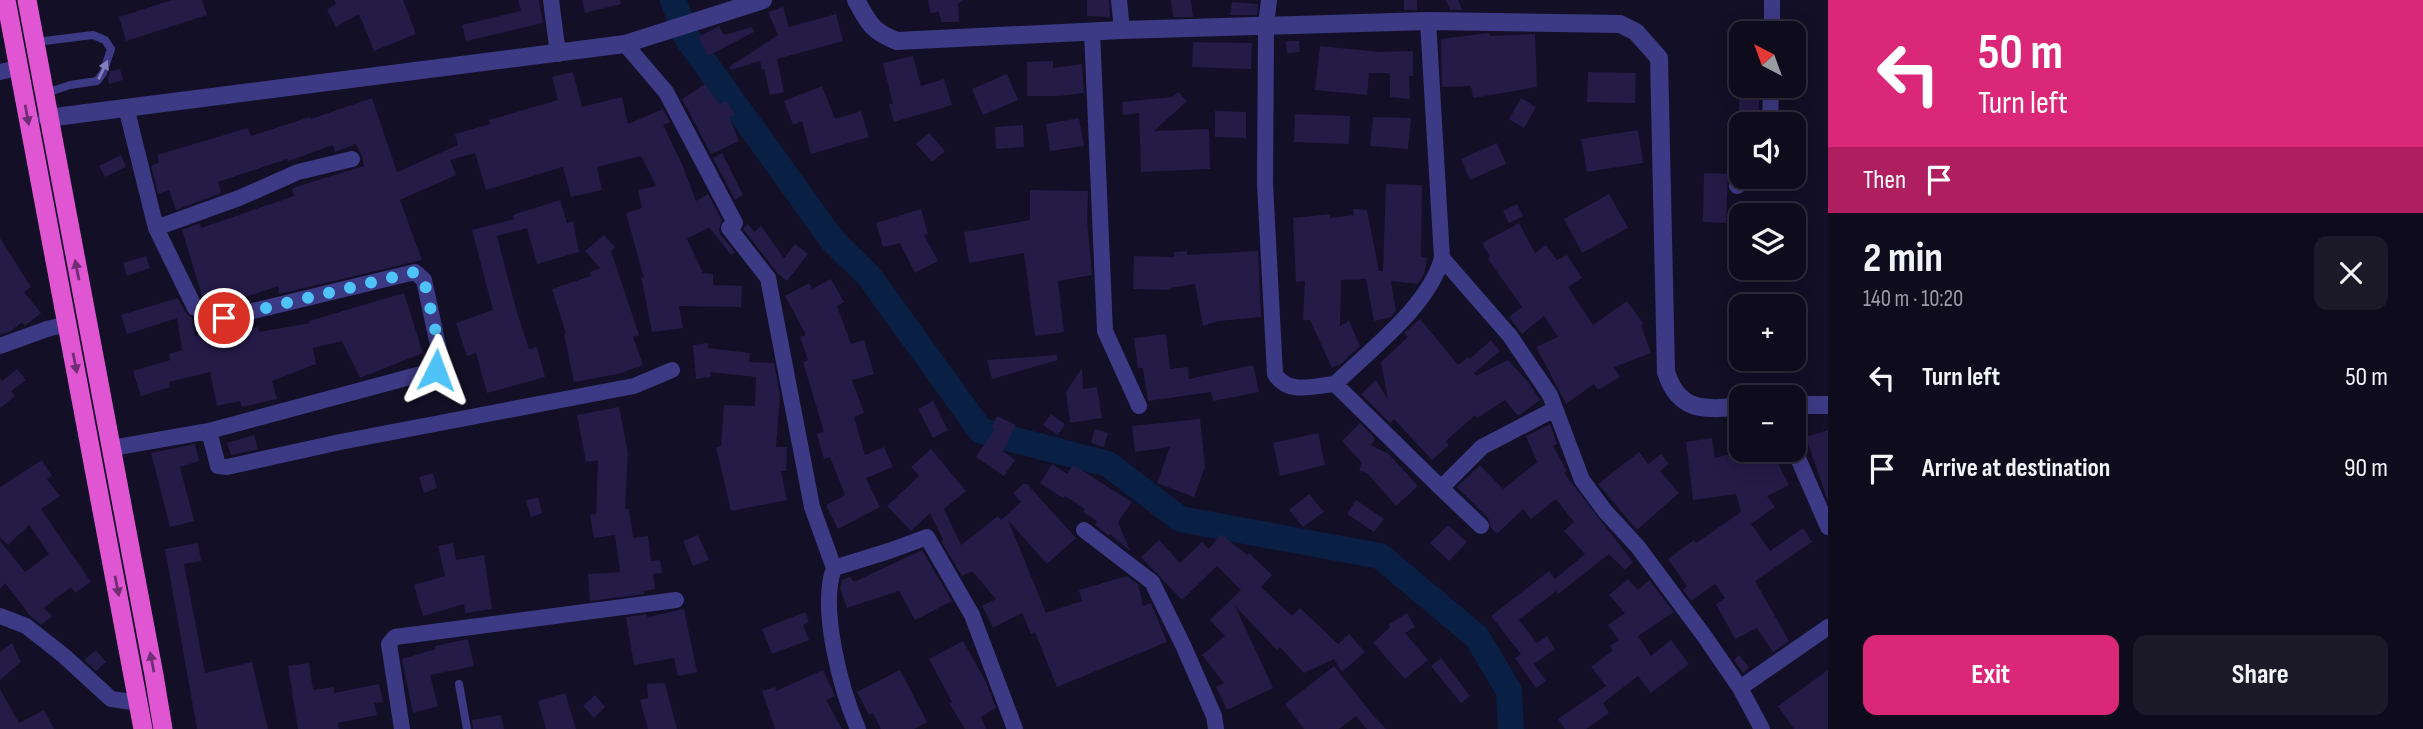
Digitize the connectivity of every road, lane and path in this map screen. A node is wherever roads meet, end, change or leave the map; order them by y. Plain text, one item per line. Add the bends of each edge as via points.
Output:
1 (6, 0) edge
2 (27, 0) edge
3 (551, 0) edge
4 (763, 0) edge
5 (856, 0) edge
6 (1119, 0) edge
7 (1269, 0) edge
8 (1772, 0) edge
9 (1428, 21) junction
10 (1772, 21) edge
11 (1266, 25) junction
12 (1122, 30) junction
13 (1092, 31) junction
14 (34, 42) junction
15 (633, 42) junction
16 (558, 54) junction
17 (9, 70) edge
18 (43, 94) junction
19 (126, 107) junction
20 (47, 118) junction
21 (352, 159) dead end
22 (156, 228) junction
23 (1443, 265) junction
24 (67, 324) junction
25 (0, 346) edge
26 (672, 370) dead end
27 (1335, 384) junction
28 (1806, 405) edge
29 (1828, 405) edge
30 (1139, 406) dead end
31 (1729, 408) edge
32 (1555, 409) junction
33 (209, 430) junction
34 (112, 448) junction
35 (1800, 462) edge
36 (1441, 488) junction
37 (1481, 526) dead end
38 (1828, 527) edge
39 (1084, 530) dead end
40 (834, 568) junction
41 (676, 600) dead end
42 (0, 617) edge
43 (1828, 626) edge
44 (459, 684) dead end
45 (1740, 688) junction
46 (139, 703) junction
47 (143, 729) edge
48 (163, 729) edge
49 (402, 729) edge
50 (467, 729) edge
51 (858, 729) edge
52 (1015, 729) edge
53 (1216, 729) edge
54 (1762, 729) edge

1 - 17 highway
2 - 14 highway
3 - 16 street
4 - 15 street
5 - 13 street via 868,22 897,41
6 - 12 street
7 - 11 street
8 - 10 street
9 - 11 street
9 - 23 street
9 - 31 street via 1620,24 1652,48 1659,58 1661,76 1665,372 1687,403 1701,409
11 - 12 street
11 - 27 street via 1265,184 1275,374 1289,388
12 - 13 street
13 - 30 street via 1105,331
14 - 18 highway
18 -> 14 lane via 97,81 111,49 93,35
15 - 16 street
15 - 40 street via 666,92 735,223 729,228 768,278 811,507
16 - 19 street
17 -> 24 highway
18 - 20 highway
19 - 20 street
19 - 22 street
34 -> 20 highway
21 - 22 street via 298,172
22 - 33 street via 195,309 224,318 415,272 424,280 442,364 436,370
23 - 27 street via 1413,309
23 - 32 street via 1510,336
24 - 25 street
24 -> 46 highway
26 - 33 street via 634,386 227,467 218,466
27 - 36 street
28 - 29 street
32 - 36 street via 1482,447
32 - 45 street via 1582,480 1638,547
33 - 34 street
48 -> 34 highway
35 - 38 street
36 - 37 street
39 - 53 street via 1152,582 1204,692
40 - 51 street via 828,582 833,647
40 - 52 street via 927,537 972,615
41 - 49 street via 395,637 389,644
42 - 46 street via 26,626 111,699
43 - 45 street
44 - 50 lane
45 - 54 street
46 - 47 highway

